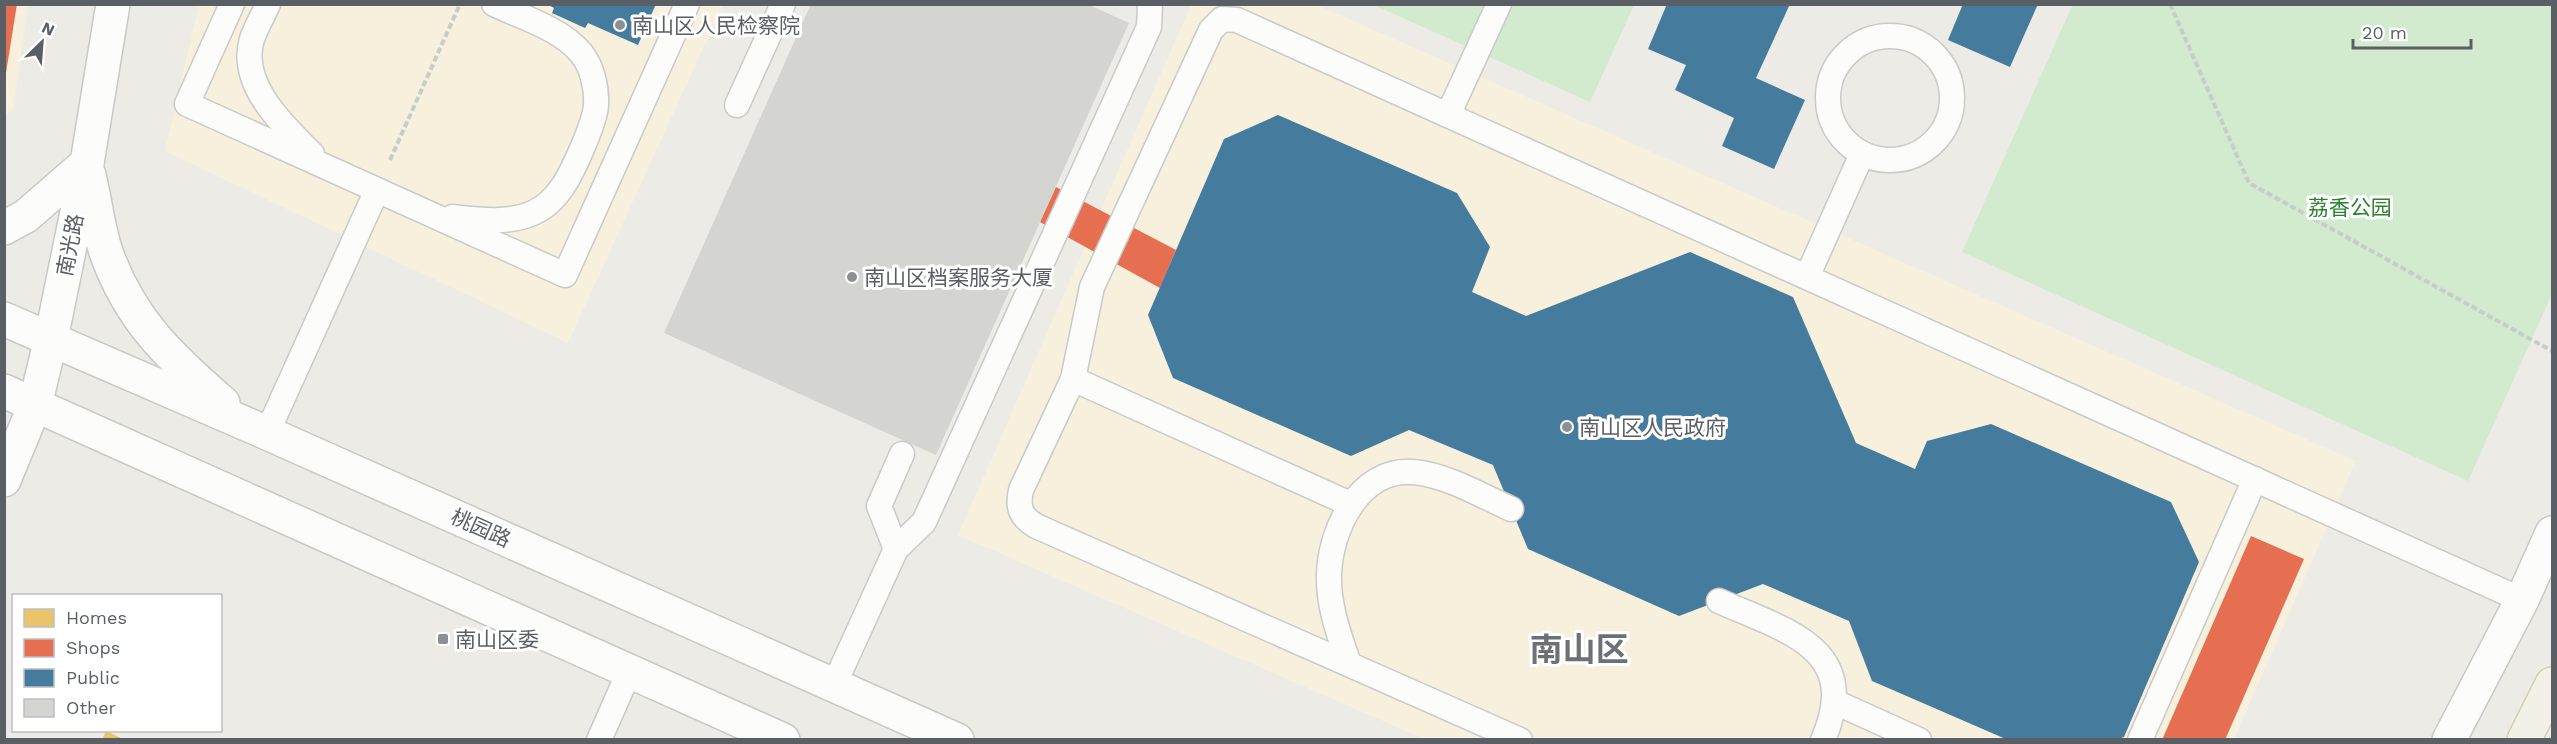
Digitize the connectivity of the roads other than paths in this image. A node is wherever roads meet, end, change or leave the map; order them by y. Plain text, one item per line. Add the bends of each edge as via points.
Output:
1 (113, 4) edge
2 (232, 4) edge
3 (268, 4) edge
4 (494, 4) edge
5 (687, 4) edge
6 (783, 4) edge
7 (1150, 4) edge
8 (1499, 4) edge
9 (737, 105) dead end
10 (1448, 115) junction
11 (1862, 154) junction
12 (87, 163) junction
13 (325, 166) junction
14 (377, 190) junction
15 (429, 214) junction
16 (4, 228) edge
17 (1807, 278) junction
18 (4, 319) edge
19 (51, 339) junction
20 (1073, 379) junction
21 (4, 391) edge
22 (35, 405) junction
23 (258, 429) junction
24 (902, 454) dead end
25 (2255, 479) junction
26 (4, 480) edge
27 (1350, 504) junction
28 (1511, 508) dead end
29 (2553, 534) edge
30 (896, 549) junction
31 (2522, 600) junction
32 (1719, 601) dead end
33 (1349, 664) junction
34 (628, 672) junction
35 (2553, 684) edge
36 (834, 685) junction
37 (1835, 702) junction
38 (599, 740) edge
39 (783, 740) edge
40 (957, 740) edge
41 (1520, 740) edge
42 (1823, 740) edge
43 (1919, 740) edge
44 (2140, 740) edge
45 (2449, 740) edge
46 (2524, 740) edge

1 - 12 main road, 南光路
2 - 13 lane via 187,104
3 - 13 lane via 252,40 252,73 271,110
4 - 15 lane via 556,33 583,55 595,87 593,122 562,189 535,212 495,221
5 - 15 lane via 565,275
6 - 9 lane
7 - 30 lane via 1149,27 924,522
8 - 10 lane
10 - 17 lane
10 - 20 lane via 1237,20 1222,19 1211,30 1092,287
11 - 11 lane via 1886,160 1910,157 1926,149 1943,131 1952,95 1944,68 1927,48 1909,39 1889,36 1868,40 1851,49 1836,67 1828,105 1834,126
11 - 17 lane
12 - 16 main road via 26,216
12 - 19 main road, 南光路
12 - 23 main road via 105,250 122,292 147,331 189,373
13 - 14 lane
14 - 15 lane
14 - 23 lane
17 - 25 lane
18 - 19 main road, 桃园路
19 - 22 main road, 南光路
19 - 23 main road, 桃园路
20 - 27 lane
20 - 33 lane via 1021,490 1020,510 1025,520
21 - 22 main road
22 - 26 main road, 南光路
22 - 34 main road
23 - 36 main road, 桃园路
24 - 30 lane via 879,506
25 - 31 lane
25 - 44 lane
27 - 28 lane via 1385,476 1410,471 1437,476
27 - 33 lane via 1332,548 1329,574 1336,625
29 - 31 main road
30 - 36 lane
31 - 45 main road
32 - 37 lane via 1792,633 1812,647 1826,663 1834,682
33 - 41 lane
34 - 38 lane
34 - 39 main road
35 - 46 main road
36 - 40 main road, 桃园路
37 - 42 lane
37 - 43 lane

